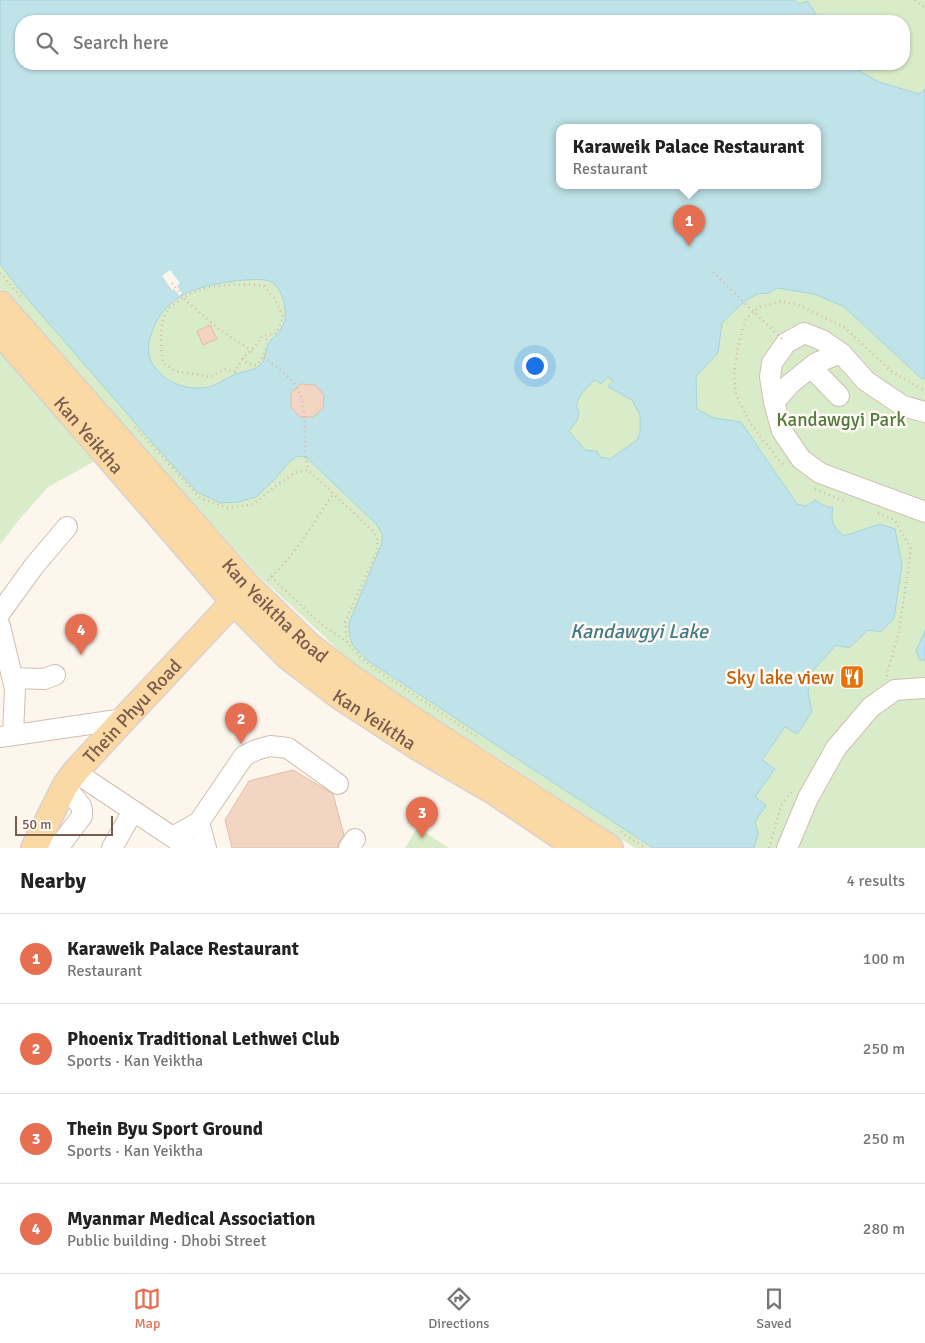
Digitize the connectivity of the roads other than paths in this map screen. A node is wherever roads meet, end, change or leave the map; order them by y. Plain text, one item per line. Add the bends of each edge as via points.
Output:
1 (0, 304) edge
2 (0, 332) edge
3 (842, 353) junction
4 (811, 367) junction
5 (839, 396) dead end
6 (774, 402) junction
7 (925, 412) edge
8 (925, 512) edge
9 (67, 527) dead end
10 (251, 589) junction
11 (0, 613) edge
12 (0, 626) edge
13 (55, 675) dead end
14 (13, 678) junction
15 (925, 688) edge
16 (124, 719) junction
17 (6, 736) edge
18 (70, 779) junction
19 (338, 784) dead end
20 (133, 811) junction
21 (199, 822) junction
22 (612, 838) edge
23 (181, 843) edge
24 (34, 848) edge
25 (38, 848) edge
26 (112, 848) edge
27 (206, 848) edge
28 (578, 848) edge
29 (787, 848) edge

1 - 10 main road, Kan Yeiktha Road
2 - 10 main road, Kan Yeiktha
3 - 4 street
3 - 6 street via 804,333 786,344 772,363 770,377
3 - 7 street via 866,381 902,406
4 - 5 street
4 - 6 street
6 - 8 street via 782,432 801,460 820,473
9 - 11 street
10 - 16 main road, Thein Phyu Road
10 - 22 main road, Kan Yeiktha Road via 309,645 349,676 409,717
10 - 28 main road, Kan Yeiktha via 288,657 339,696
12 - 14 street
13 - 14 street via 44,679
14 - 17 street via 16,689
15 - 29 street via 895,690 871,707 836,748 808,798
16 - 17 street
16 - 18 main road, Thein Phyu Road
18 - 20 street
18 - 24 main road, Thein Phyu Road
18 - 25 street via 82,816 61,844
19 - 21 street via 288,748 270,746 244,756
20 - 23 street
20 - 26 street
21 - 23 street
21 - 27 street

